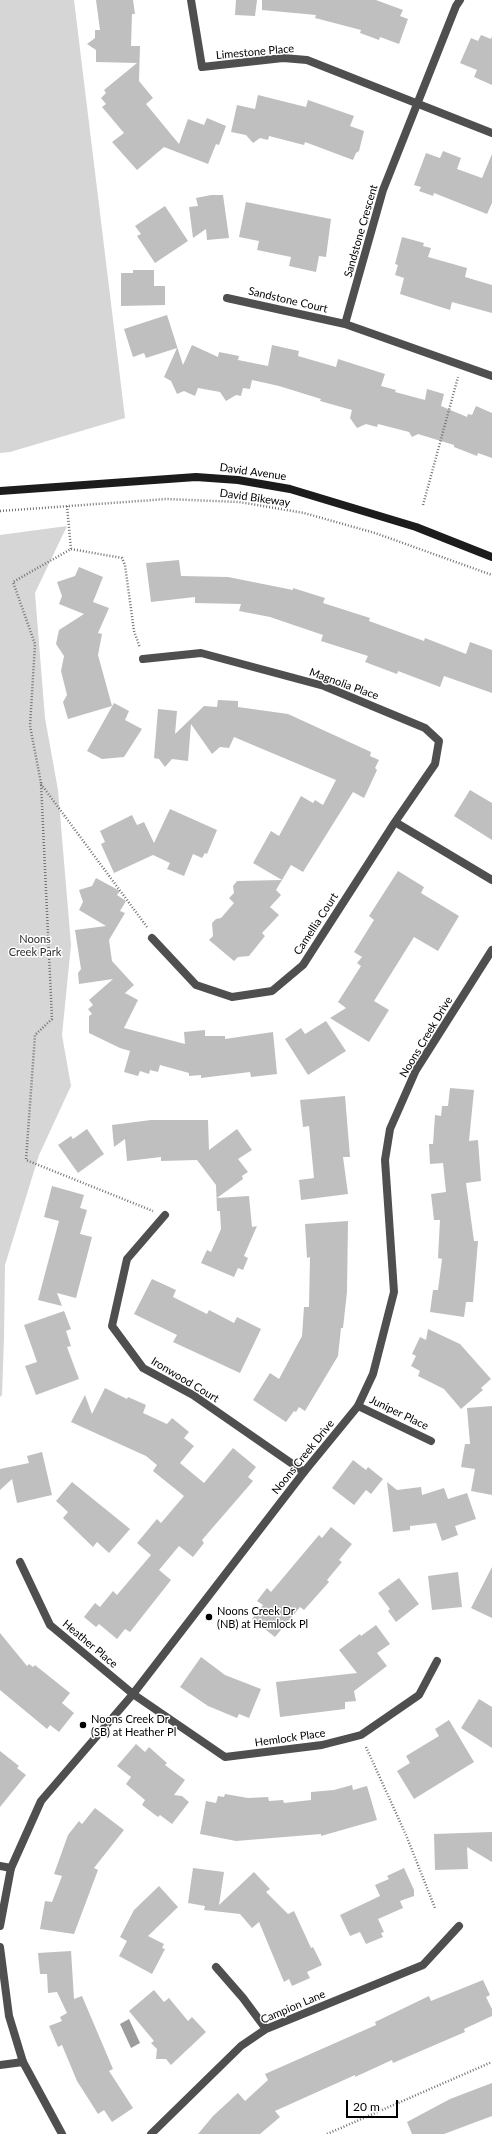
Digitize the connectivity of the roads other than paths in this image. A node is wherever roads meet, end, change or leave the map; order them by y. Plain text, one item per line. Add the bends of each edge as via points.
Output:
1 (191, 0) edge
2 (460, 0) edge
3 (418, 104) junction
4 (492, 133) edge
5 (227, 298) dead end
6 (345, 324) junction
7 (492, 376) edge
8 (1, 491) edge
9 (492, 557) edge
10 (143, 659) road end
11 (395, 822) junction
12 (492, 880) edge
13 (152, 938) road end
14 (492, 950) edge
15 (165, 1215) road end
16 (358, 1406) junction
17 (431, 1441) dead end
18 (304, 1472) junction
19 (20, 1562) dead end
20 (437, 1661) dead end
21 (133, 1694) junction
22 (0, 1866) edge
23 (11, 1868) junction
24 (0, 1926) edge
25 (459, 1926) dead end
26 (0, 1947) edge
27 (216, 1967) dead end
28 (266, 2029) junction
29 (23, 2062) junction
30 (0, 2065) edge
31 (62, 2134) edge
32 (151, 2134) edge

1 - 3 street, Limestone Place via 202,67 294,58 307,60
2 - 3 street, Sandstone Crescent
3 - 4 street
3 - 6 street, Sandstone Crescent via 384,190
5 - 6 street, Sandstone Court
6 - 7 street
8 - 9 main road, David Avenue via 196,477 238,480 290,489 416,527
10 - 11 street, Magnolia Place via 201,653 324,686 425,728 438,741 435,764
11 - 12 street
11 - 13 street, Camellia Court via 303,965 272,991 232,997 196,985
14 - 16 street, Noons Creek Drive via 416,1070 390,1129 385,1160 394,1292 373,1374
15 - 18 street, Ironwood Court via 127,1259 112,1326 143,1368 192,1395
16 - 17 street, Juniper Place
16 - 18 street, Noons Creek Drive
18 - 21 street, Noons Creek Drive
19 - 21 street, Heather Place via 50,1625
20 - 21 street, Hemlock Place via 419,1695 361,1735 322,1746 225,1757
21 - 23 street, Noons Creek Drive via 41,1801
22 - 23 street
23 - 24 street, Noons Creek Drive
25 - 28 street, Campion Lane via 423,1965
26 - 29 street via 9,2016
27 - 28 street
28 - 32 street, Campion Lane via 241,2046
29 - 30 street
29 - 31 street

